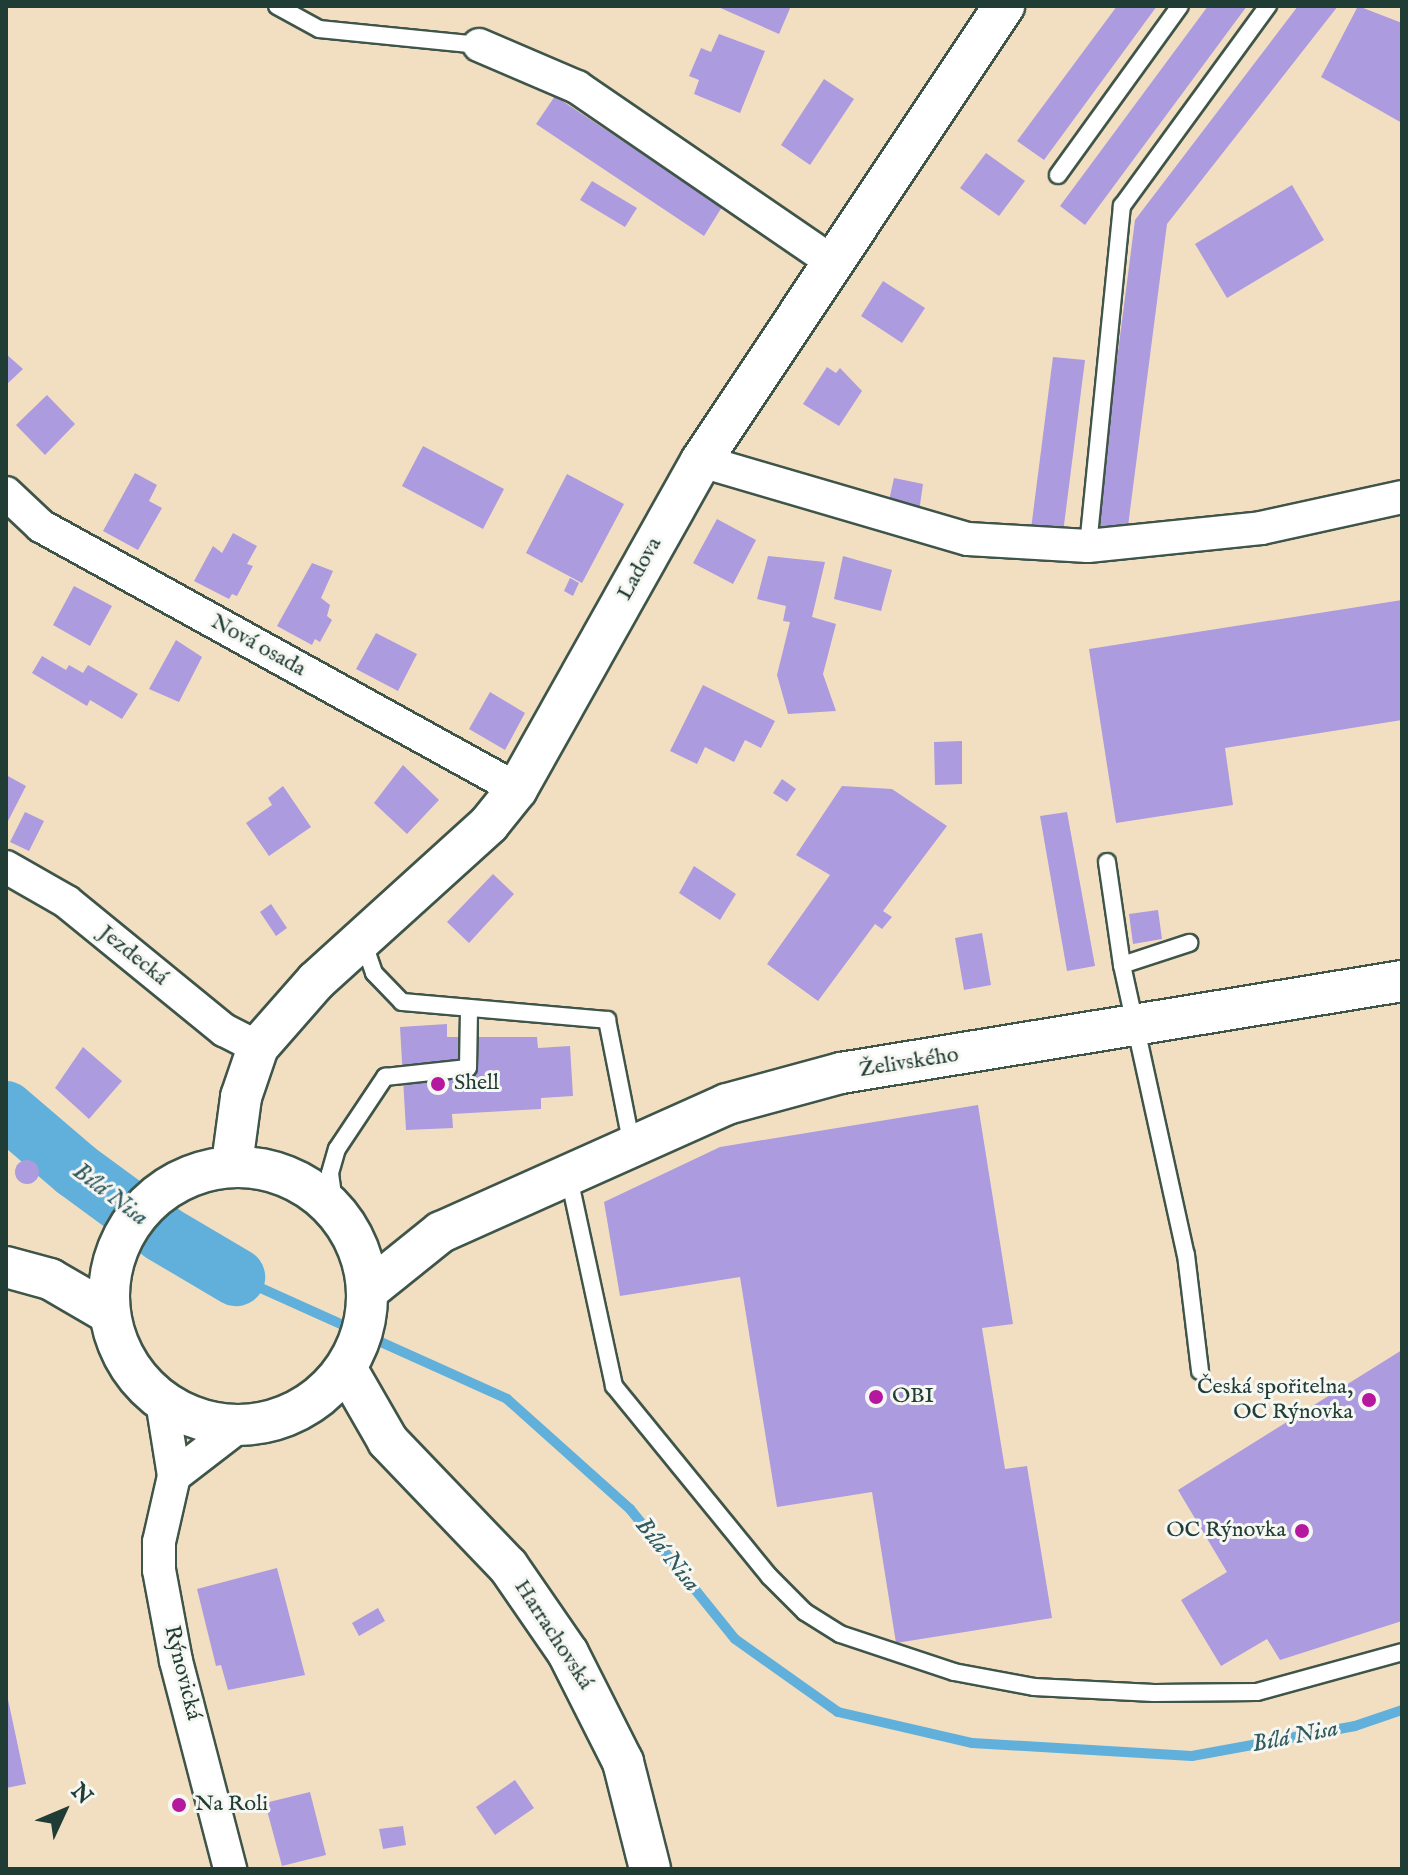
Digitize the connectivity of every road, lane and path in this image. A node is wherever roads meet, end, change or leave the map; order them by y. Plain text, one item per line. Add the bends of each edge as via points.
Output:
1 (277, 6) edge
2 (1004, 6) edge
3 (1180, 6) edge
4 (1268, 6) edge
5 (479, 45) joint
6 (1058, 175) dead end
7 (833, 262) junction
8 (701, 461) junction
9 (6, 493) edge
10 (1402, 497) edge
11 (1088, 546) junction
12 (517, 789) junction
13 (1107, 862) dead end
14 (6, 867) edge
15 (362, 937) junction
16 (1189, 943) dead end
17 (1122, 965) junction
18 (1402, 981) edge
19 (469, 1008) junction
20 (1137, 1028) junction
21 (258, 1047) junction
22 (241, 1097) junction
23 (632, 1146) junction
24 (232, 1164) junction
25 (276, 1172) junction
26 (568, 1173) junction
27 (344, 1223) junction
28 (441, 1232) junction
29 (118, 1252) junction
30 (6, 1267) edge
31 (50, 1279) junction
32 (369, 1297) junction
33 (107, 1312) junction
34 (346, 1368) junction
35 (1200, 1371) dead end
36 (162, 1401) junction
37 (312, 1403) junction
38 (239, 1426) junction
39 (388, 1441) junction
40 (174, 1476) junction
41 (1402, 1652) edge
42 (230, 1869) edge
43 (650, 1869) edge

1 - 5 lane via 319,29
2 - 7 street, Ladova
3 - 6 lane
4 - 11 lane via 1122,206
5 - 7 street via 577,87
7 - 8 street, Ladova
8 - 11 street via 968,539
8 - 12 street, Ladova
9 - 12 street, Nová osada via 41,526
10 - 11 street via 1261,528
12 - 15 street, Ladova via 489,824
13 - 17 lane
14 - 21 street, Jezdecká via 67,902 224,1030
15 - 19 lane via 374,973 402,1002
15 - 21 street, Ladova
16 - 17 lane
17 - 20 lane
18 - 20 street, Želivského
19 - 23 lane via 607,1020
19 - 27 lane via 468,1068 385,1077 337,1149 330,1173
20 - 23 street, Želivského via 841,1073 727,1104
20 - 35 lane via 1186,1255
21 - 22 street, Ladova
22 - 24 street, Ladova
22 - 25 street
23 - 26 street, Želivského
24 - 25 street
24 - 29 street via 181,1180 155,1197
25 - 27 street via 308,1187
26 - 28 street, Želivského
26 - 41 lane via 614,1386 769,1576 805,1612 840,1634 954,1672 1034,1687 1154,1693 1257,1692
27 - 28 street, Želivského
27 - 32 street
28 - 32 street, Želivského
29 - 31 street
29 - 33 street
30 - 31 street
31 - 33 street
32 - 34 street via 361,1338
33 - 36 street via 122,1353
34 - 37 street
34 - 39 street, Harrachovská
36 - 38 street via 214,1423
36 - 40 street, Rýnovická
37 - 38 street via 265,1423
37 - 39 street, Harrachovská
38 - 40 street
39 - 43 street, Harrachovská via 508,1566 568,1653 623,1762
40 - 42 street, Rýnovická via 159,1542 159,1570 176,1661

